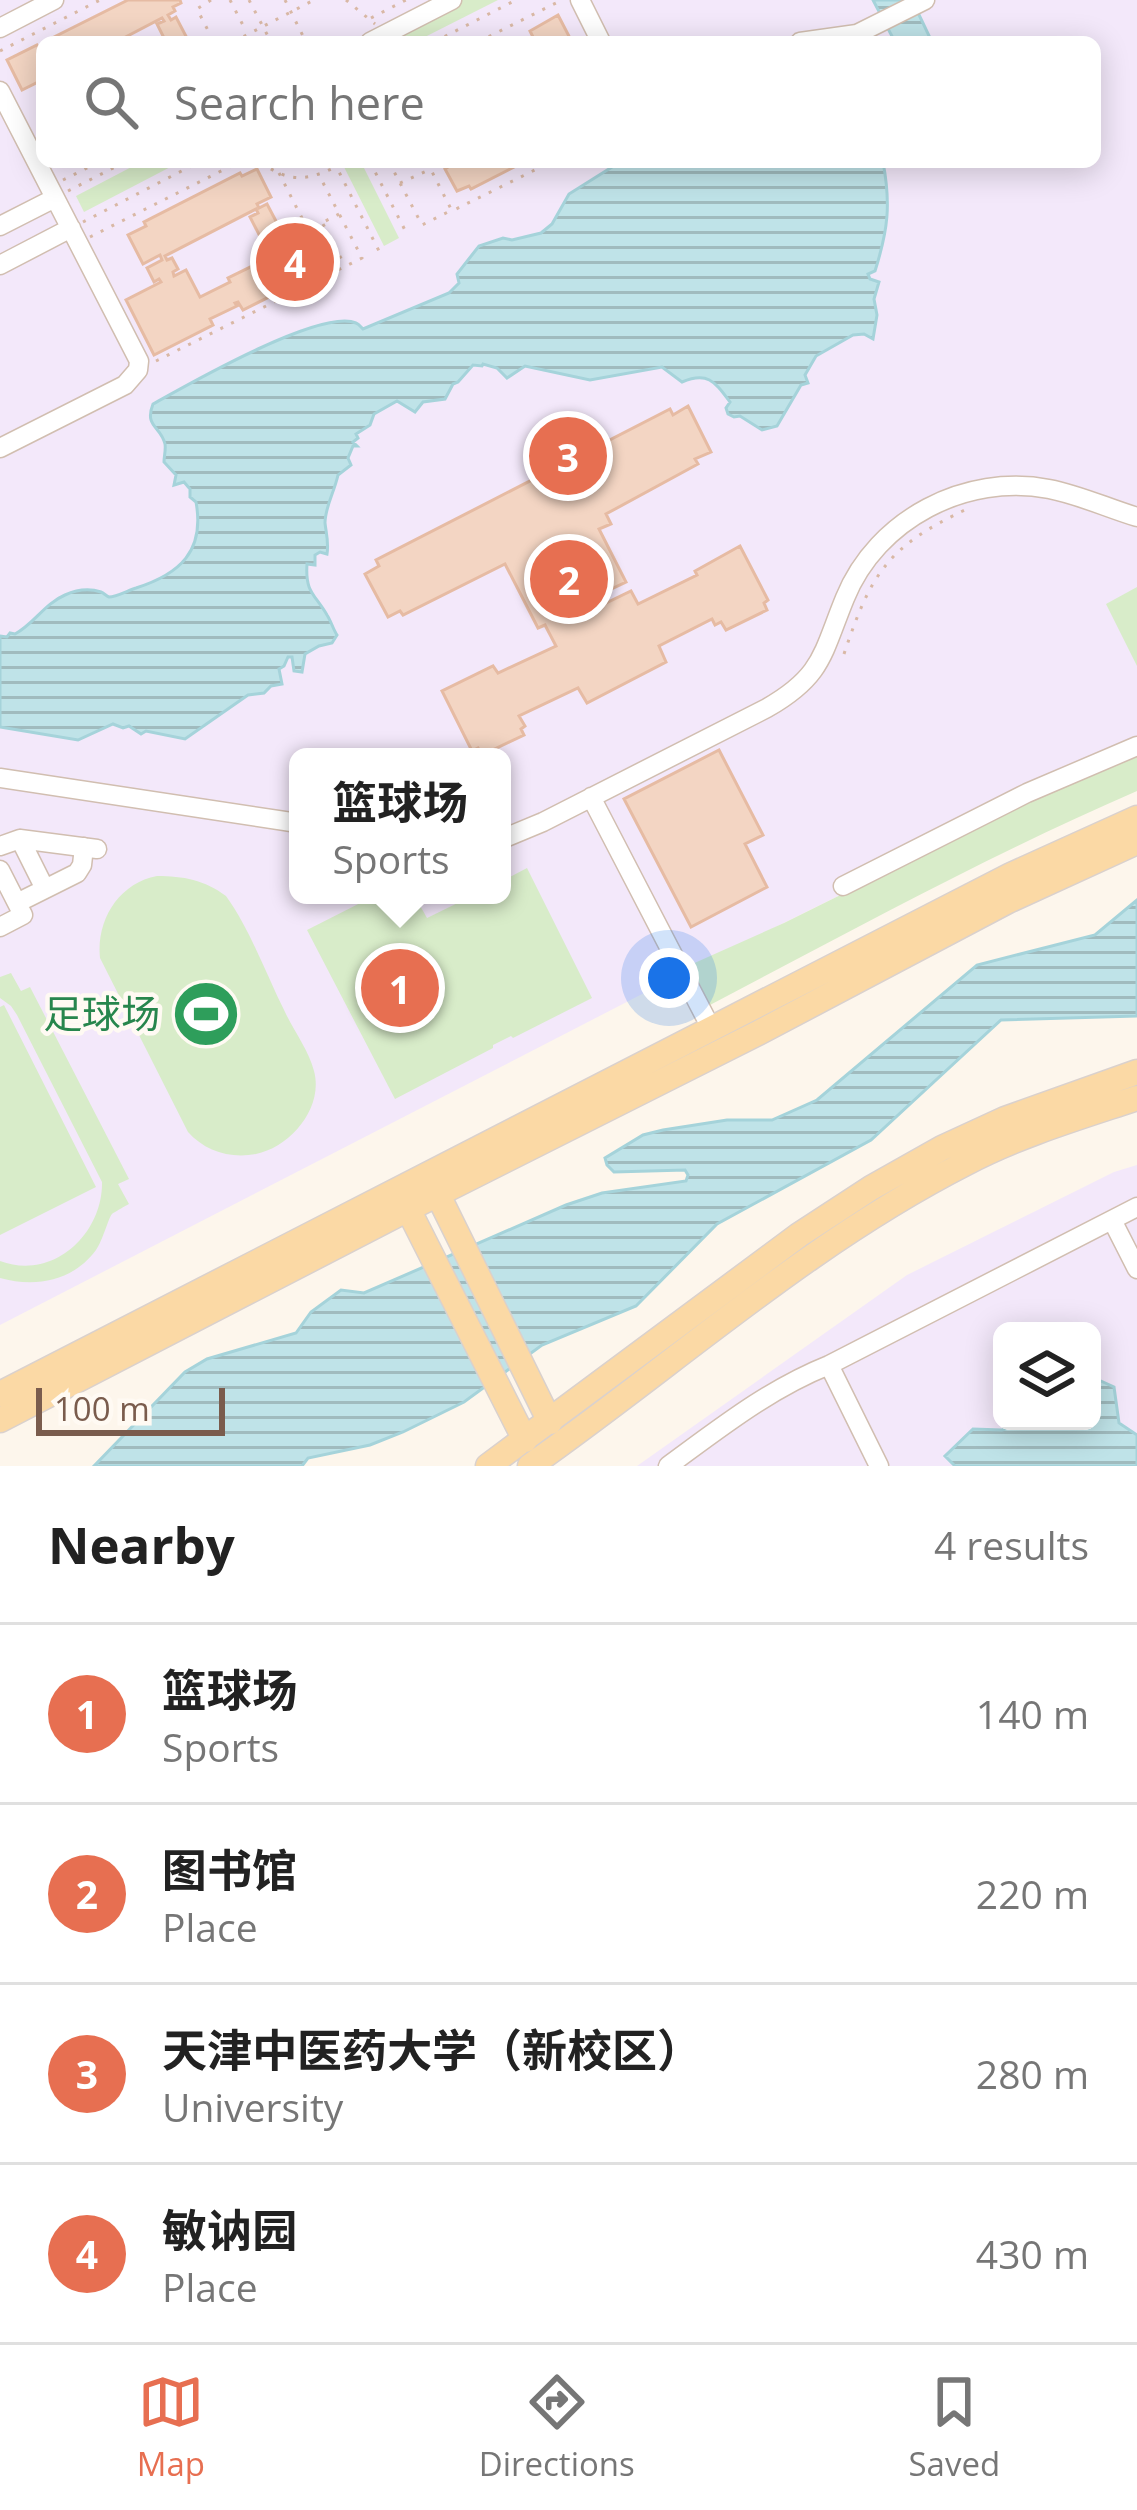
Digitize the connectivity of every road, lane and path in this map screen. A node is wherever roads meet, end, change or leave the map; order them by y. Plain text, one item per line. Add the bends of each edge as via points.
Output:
1 (54, 0) edge
2 (100, 0) edge
3 (212, 0) edge
4 (230, 0) edge
5 (249, 0) edge
6 (285, 0) edge
7 (406, 0) edge
8 (452, 0) edge
9 (516, 0) edge
10 (562, 0) edge
11 (580, 0) edge
12 (925, 0) edge
13 (310, 1) edge
14 (344, 1) edge
15 (290, 10) junction
16 (370, 18) junction
17 (262, 25) junction
18 (0, 28) edge
19 (247, 33) junction
20 (211, 36) edge
21 (242, 36) edge
22 (268, 36) edge
23 (304, 36) edge
24 (375, 36) edge
25 (382, 36) edge
26 (446, 36) edge
27 (490, 36) edge
28 (599, 36) edge
29 (843, 36) edge
30 (0, 51) edge
31 (0, 91) edge
32 (36, 152) edge
33 (46, 168) edge
34 (90, 168) edge
35 (110, 168) edge
36 (187, 168) edge
37 (226, 168) edge
38 (271, 168) edge
39 (329, 168) edge
40 (337, 168) edge
41 (373, 168) edge
42 (392, 168) edge
43 (539, 168) edge
44 (430, 169) joint
45 (279, 173) junction
46 (319, 175) junction
47 (400, 183) junction
48 (58, 189) junction
49 (452, 211) junction
50 (339, 214) junction
51 (322, 223) junction
52 (0, 226) edge
53 (70, 228) junction
54 (408, 236) dead end
55 (90, 237) dead end
56 (379, 251) dead end
57 (0, 265) edge
58 (345, 266) junction
59 (138, 370) junction
60 (0, 448) edge
61 (978, 506) dead end
62 (1137, 518) edge
63 (844, 654) dead end
64 (1137, 746) edge
65 (0, 778) edge
66 (592, 797) junction
67 (1137, 818) edge
68 (289, 823) edge
69 (511, 835) edge
70 (20, 839) junction
71 (1137, 842) edge
72 (0, 846) edge
73 (0, 870) edge
74 (843, 886) dead end
75 (45, 889) junction
76 (1008, 901) junction
77 (17, 903) junction
78 (0, 927) edge
79 (826, 972) junction
80 (712, 1030) junction
81 (1137, 1072) edge
82 (1094, 1087) junction
83 (1137, 1098) edge
84 (1022, 1140) junction
85 (438, 1195) junction
86 (1137, 1207) edge
87 (408, 1209) junction
88 (1112, 1220) junction
89 (1137, 1269) edge
90 (829, 1366) junction
91 (52, 1369) junction
92 (0, 1394) edge
93 (0, 1404) edge
94 (0, 1420) edge
95 (550, 1422) junction
96 (525, 1440) junction
97 (488, 1466) edge
98 (530, 1466) edge
99 (668, 1466) edge
100 (879, 1466) edge

1 - 18 street
2 - 30 path
3 - 20 path via 197,9
4 - 19 path
5 - 17 path
6 - 15 path
7 - 16 path
8 - 25 street
9 - 26 path
10 - 27 path
11 - 28 street
12 - 29 street
13 - 15 path
14 - 16 path
15 - 17 path
15 - 23 path
16 - 24 path
17 - 19 path
17 - 22 path
19 - 21 path
31 - 32 street
33 - 48 street
34 - 48 path
35 - 48 path
36 - 53 path
37 - 55 path
38 - 45 path
39 - 46 path
40 - 56 path
41 - 54 path
42 - 47 path
43 - 49 path
44 - 47 path
44 - 49 path
45 - 46 path
45 - 51 path via 308,230
46 - 50 path
47 - 49 path via 422,225
48 - 52 street
48 - 53 street
50 - 51 path
50 - 58 path via 362,258
51 - 58 path
53 - 57 street
53 - 59 street
58 - 59 path
59 - 60 street via 125,385
61 - 63 path via 896,553 875,577
62 - 66 street via 1023,485 935,504 897,527 864,565 800,687
64 - 74 street
65 - 68 street
66 - 69 street
66 - 80 street
67 - 79 main road
70 - 72 street
70 - 75 street
70 - 75 street via 90,848 77,873
71 - 76 main road
73 - 77 street
75 - 77 street
76 - 79 main road
76 - 85 main road
77 - 78 street via 23,916
79 - 80 main road
80 - 91 main road
81 - 82 main road
82 - 84 street
82 - 95 main road via 984,1128 871,1188
83 - 84 main road
84 - 98 main road via 898,1200 812,1255
85 - 87 main road
85 - 95 main road
86 - 88 street
87 - 94 main road
87 - 96 main road
88 - 89 street
88 - 90 street
90 - 99 street via 760,1400
90 - 100 street
91 - 92 main road
91 - 93 main road
95 - 96 main road
96 - 97 main road

